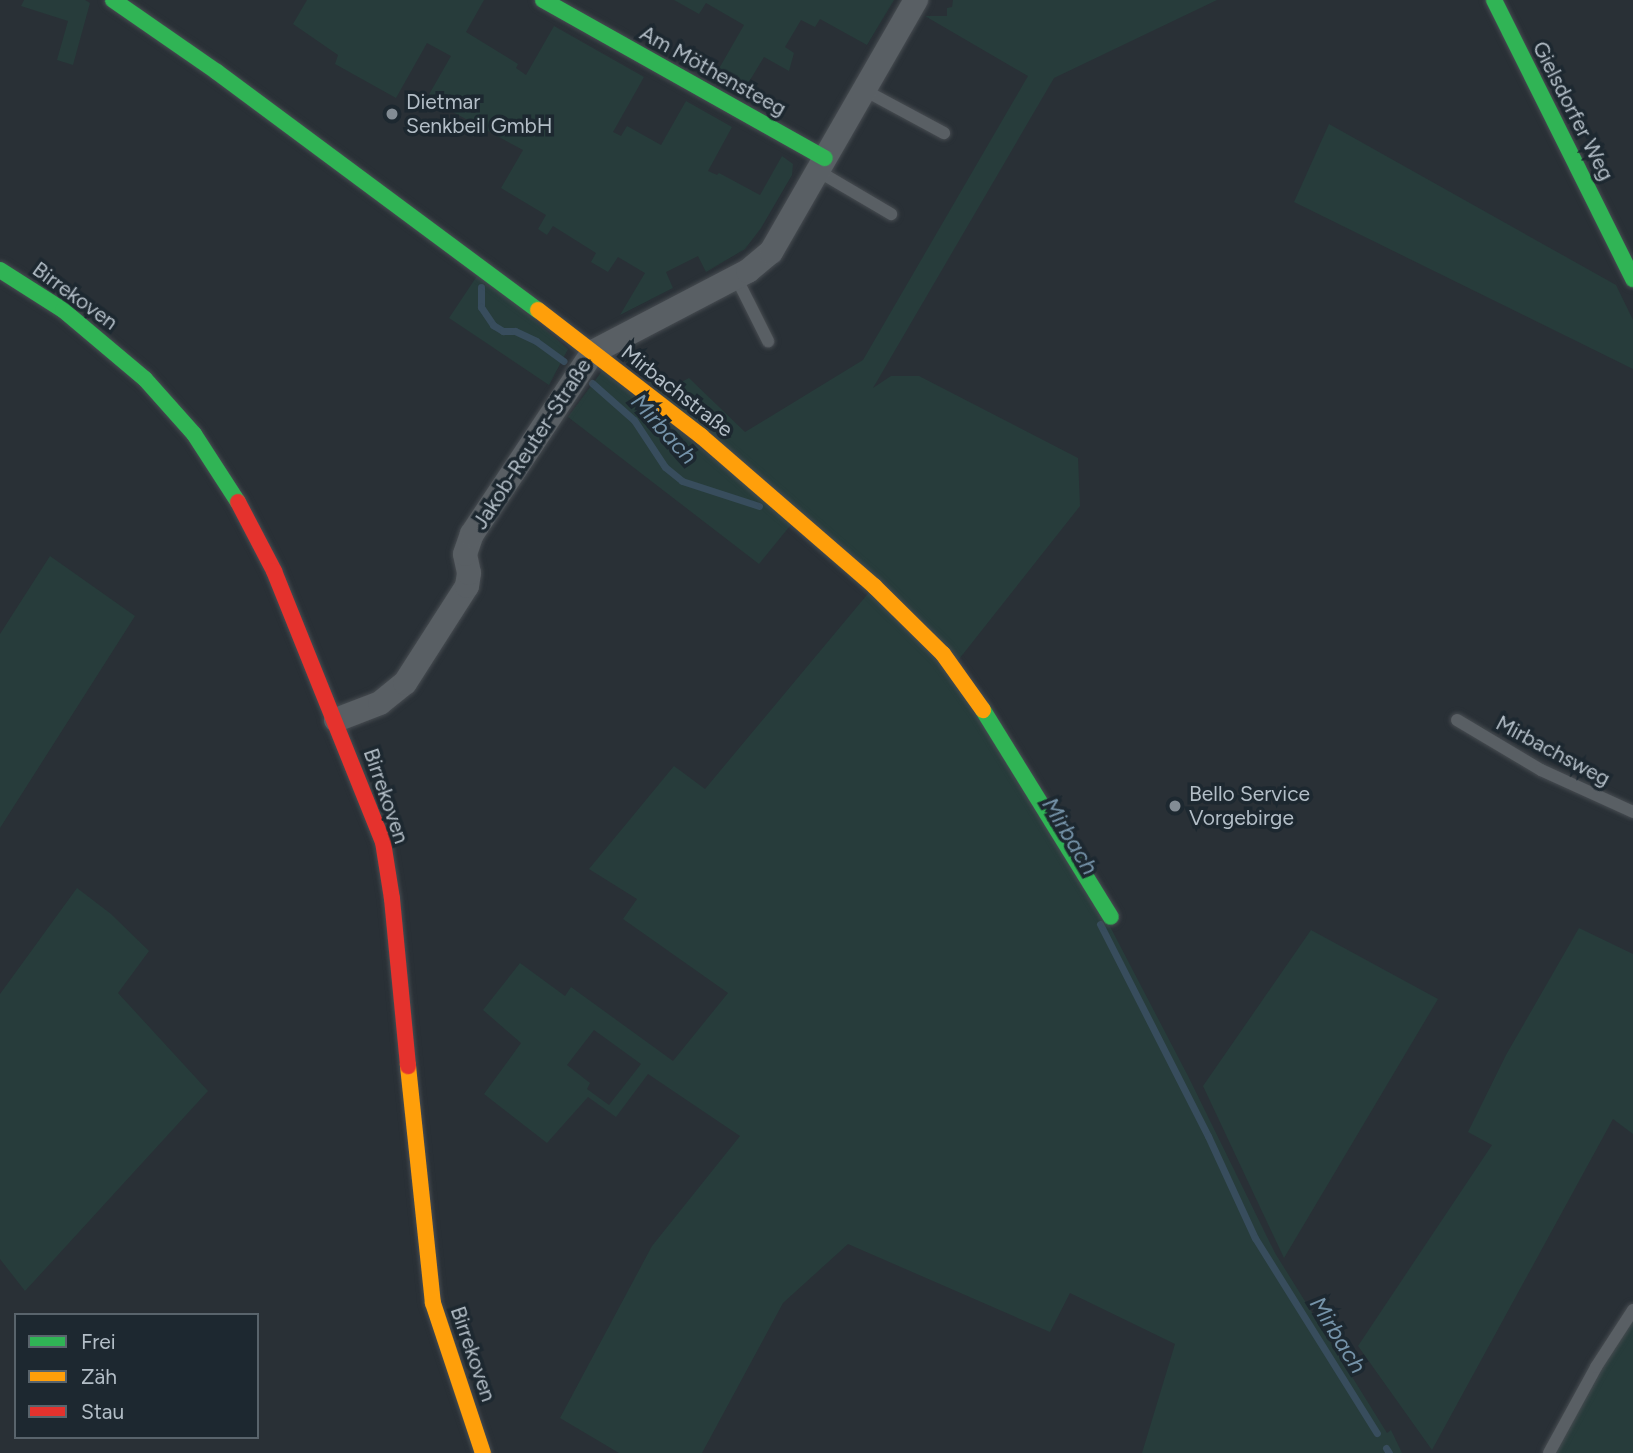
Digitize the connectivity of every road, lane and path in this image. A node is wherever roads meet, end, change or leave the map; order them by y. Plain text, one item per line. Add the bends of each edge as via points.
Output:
1 (113, 0) edge
2 (544, 0) edge
3 (916, 0) edge
4 (1494, 0) edge
5 (863, 90) junction
6 (944, 133) dead end
7 (821, 165) junction
8 (891, 214) dead end
9 (0, 270) edge
10 (736, 277) junction
11 (1633, 279) edge
12 (768, 341) dead end
13 (593, 352) junction
14 (336, 720) junction
15 (1457, 720) dead end
16 (1633, 812) edge
17 (1111, 917) dead end
18 (1633, 1310) edge
19 (483, 1453) edge
20 (1549, 1453) edge

1 - 13 street, Mirbachstraße
2 - 7 street, Am Möthensteeg
3 - 5 street, Jakob-Reuter-Straße
4 - 11 street, Gielsdorfer Weg
5 - 6 lane
5 - 7 street, Jakob-Reuter-Straße
7 - 8 lane
7 - 10 street, Jakob-Reuter-Straße via 771,252
9 - 14 street, Birrekoven via 107,344 194,434 230,486 274,571
10 - 12 lane
10 - 13 street, Jakob-Reuter-Straße
13 - 14 street, Jakob-Reuter-Straße via 472,534 466,554 467,586 405,683 380,703
13 - 17 street, Mirbachstraße via 790,512 943,654
14 - 19 street, Birrekoven via 383,842 433,1303
15 - 16 lane, Mirbachsweg via 1541,770
18 - 20 lane via 1595,1367

